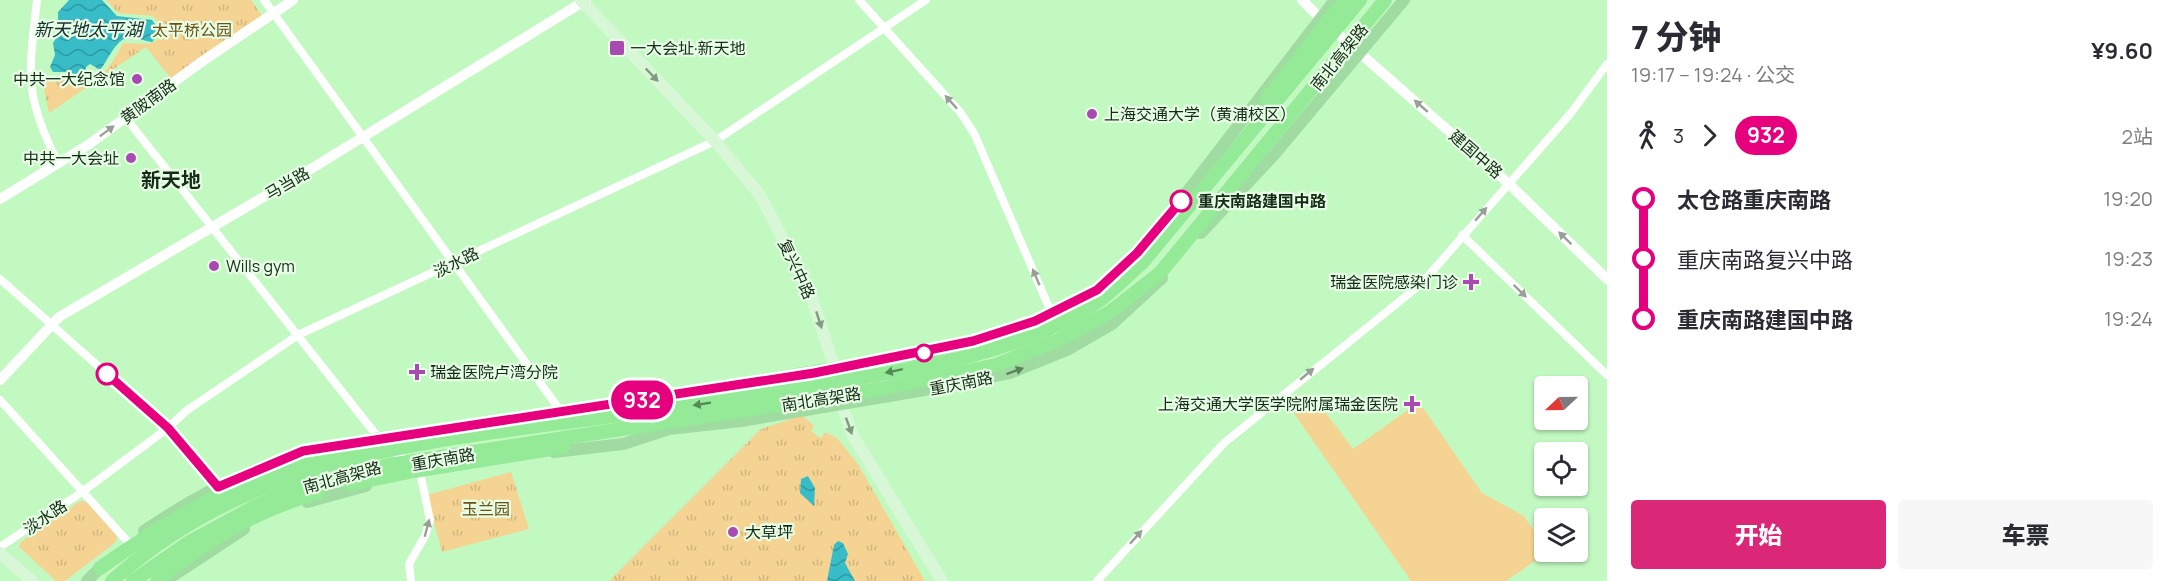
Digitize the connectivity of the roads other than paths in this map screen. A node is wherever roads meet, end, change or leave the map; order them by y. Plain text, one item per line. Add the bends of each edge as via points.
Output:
1 (37, 0) edge
2 (264, 0) edge
3 (293, 0) edge
4 (859, 0) edge
5 (926, 0) edge
6 (1302, 0) edge
7 (1335, 0) edge
8 (1345, 0) edge
9 (1352, 0) edge
10 (1360, 0) edge
11 (1387, 0) edge
12 (1395, 0) edge
13 (1404, 0) edge
14 (584, 1) edge
15 (274, 13) junction
16 (1325, 23) junction
17 (884, 28) junction
18 (1355, 48) junction
19 (1607, 64) edge
20 (125, 117) junction
21 (363, 137) junction
22 (715, 141) junction
23 (58, 163) junction
24 (1248, 167) junction
25 (1508, 183) junction
26 (1205, 188) junction
27 (0, 199) edge
28 (212, 227) junction
29 (1462, 235) junction
30 (454, 263) junction
31 (0, 279) edge
32 (1607, 279) edge
33 (1051, 313) junction
34 (52, 323) junction
35 (298, 335) junction
36 (1067, 350) junction
37 (835, 369) junction
38 (1607, 375) edge
39 (0, 380) edge
40 (0, 400) edge
41 (840, 403) junction
42 (562, 413) junction
43 (668, 426) junction
44 (168, 428) junction
45 (468, 435) junction
46 (594, 437) junction
47 (378, 438) junction
48 (609, 445) junction
49 (415, 468) junction
50 (218, 487) junction
51 (82, 492) junction
52 (132, 543) junction
53 (0, 548) edge
54 (0, 553) edge
55 (159, 563) junction
56 (100, 568) joint
57 (128, 576) edge
58 (32, 581) edge
59 (87, 581) edge
60 (110, 581) edge
61 (139, 581) edge
62 (164, 581) edge
63 (411, 581) edge
64 (942, 581) edge
65 (1097, 581) edge

1 - 23 street via 30,88 34,109
2 - 15 street
3 - 15 street, 黄陂南路
4 - 17 street
5 - 17 street, 淡水路
6 - 16 street, 建国中路
7 - 16 main road, 重庆南路
8 - 26 highway via 1242,132
9 - 16 main road, 重庆南路
10 - 26 highway, 南北高架路
11 - 18 main road, 重庆南路
11 - 24 highway, 南北高架路
12 - 24 highway via 1284,135
13 - 18 main road, 重庆南路
14 - 21 street, 马当路
14 -> 22 main road, 复兴中路
15 - 20 street, 黄陂南路
15 - 21 street
16 - 18 street, 建国中路
16 - 33 main road, 重庆南路 via 1149,239 1097,290
17 - 22 street, 淡水路
33 -> 17 street via 974,132
25 -> 18 street, 建国中路
18 - 36 main road, 重庆南路 via 1160,281 1112,324
19 - 25 street via 1571,113
23 -> 20 street, 黄陂南路
20 - 28 street
21 - 28 street, 马当路
21 - 30 street
22 - 30 street, 淡水路
22 -> 37 main road, 复兴中路 via 760,195 799,266
23 - 27 street, 黄陂南路
24 - 43 highway, 南北高架路 via 1160,273 1110,312 1059,340 996,365
29 -> 25 street
32 -> 25 street, 建国中路
26 -> 45 highway, 南北高架路 via 1142,263 1100,300 1054,325 992,350 878,375 699,405
28 - 34 street, 马当路
28 - 35 street
29 -> 38 street
65 -> 29 street via 1224,443 1421,284
30 - 35 street, 淡水路
30 - 42 street
31 - 34 street
33 - 36 street
33 - 37 main road, 重庆南路 via 973,341
34 - 39 street, 马当路
34 - 44 street
35 - 44 street, 淡水路 via 186,411
35 - 47 street
41 -> 36 main road, 重庆南路 via 1010,373
37 - 41 main road, 复兴中路
37 - 42 main road, 重庆南路
40 - 51 street
41 - 43 main road, 重庆南路 via 741,421
41 -> 64 main road, 复兴中路 via 853,436
42 - 47 main road, 重庆南路
43 - 46 main road, 重庆南路
43 - 48 main road, 重庆南路 via 622,444
43 - 55 highway, 南北高架路 via 438,456 295,489 222,523
43 - 62 highway via 376,478 302,497 237,526 186,559
44 - 50 street
44 - 51 street, 淡水路
45 - 52 highway via 365,445 289,464 211,499
45 - 57 highway, 南北高架路 via 383,451 270,482 197,519
46 - 48 main road
46 - 49 main road, 重庆南路
47 - 49 street
47 - 50 main road, 重庆南路 via 303,451
47 - 60 main road, 重庆南路 via 217,503 137,554
48 - 49 main road, 重庆南路
49 - 61 main road, 重庆南路 via 300,491 238,516
49 - 62 main road, 重庆南路 via 290,506 238,532
63 -> 49 street via 409,564 430,520
50 - 52 main road, 重庆南路 via 165,516
51 - 52 street
51 - 53 street, 淡水路
52 - 56 highway
54 - 58 main road
55 - 57 highway, 南北高架路
55 - 61 highway
56 - 59 main road
57 - 60 highway

